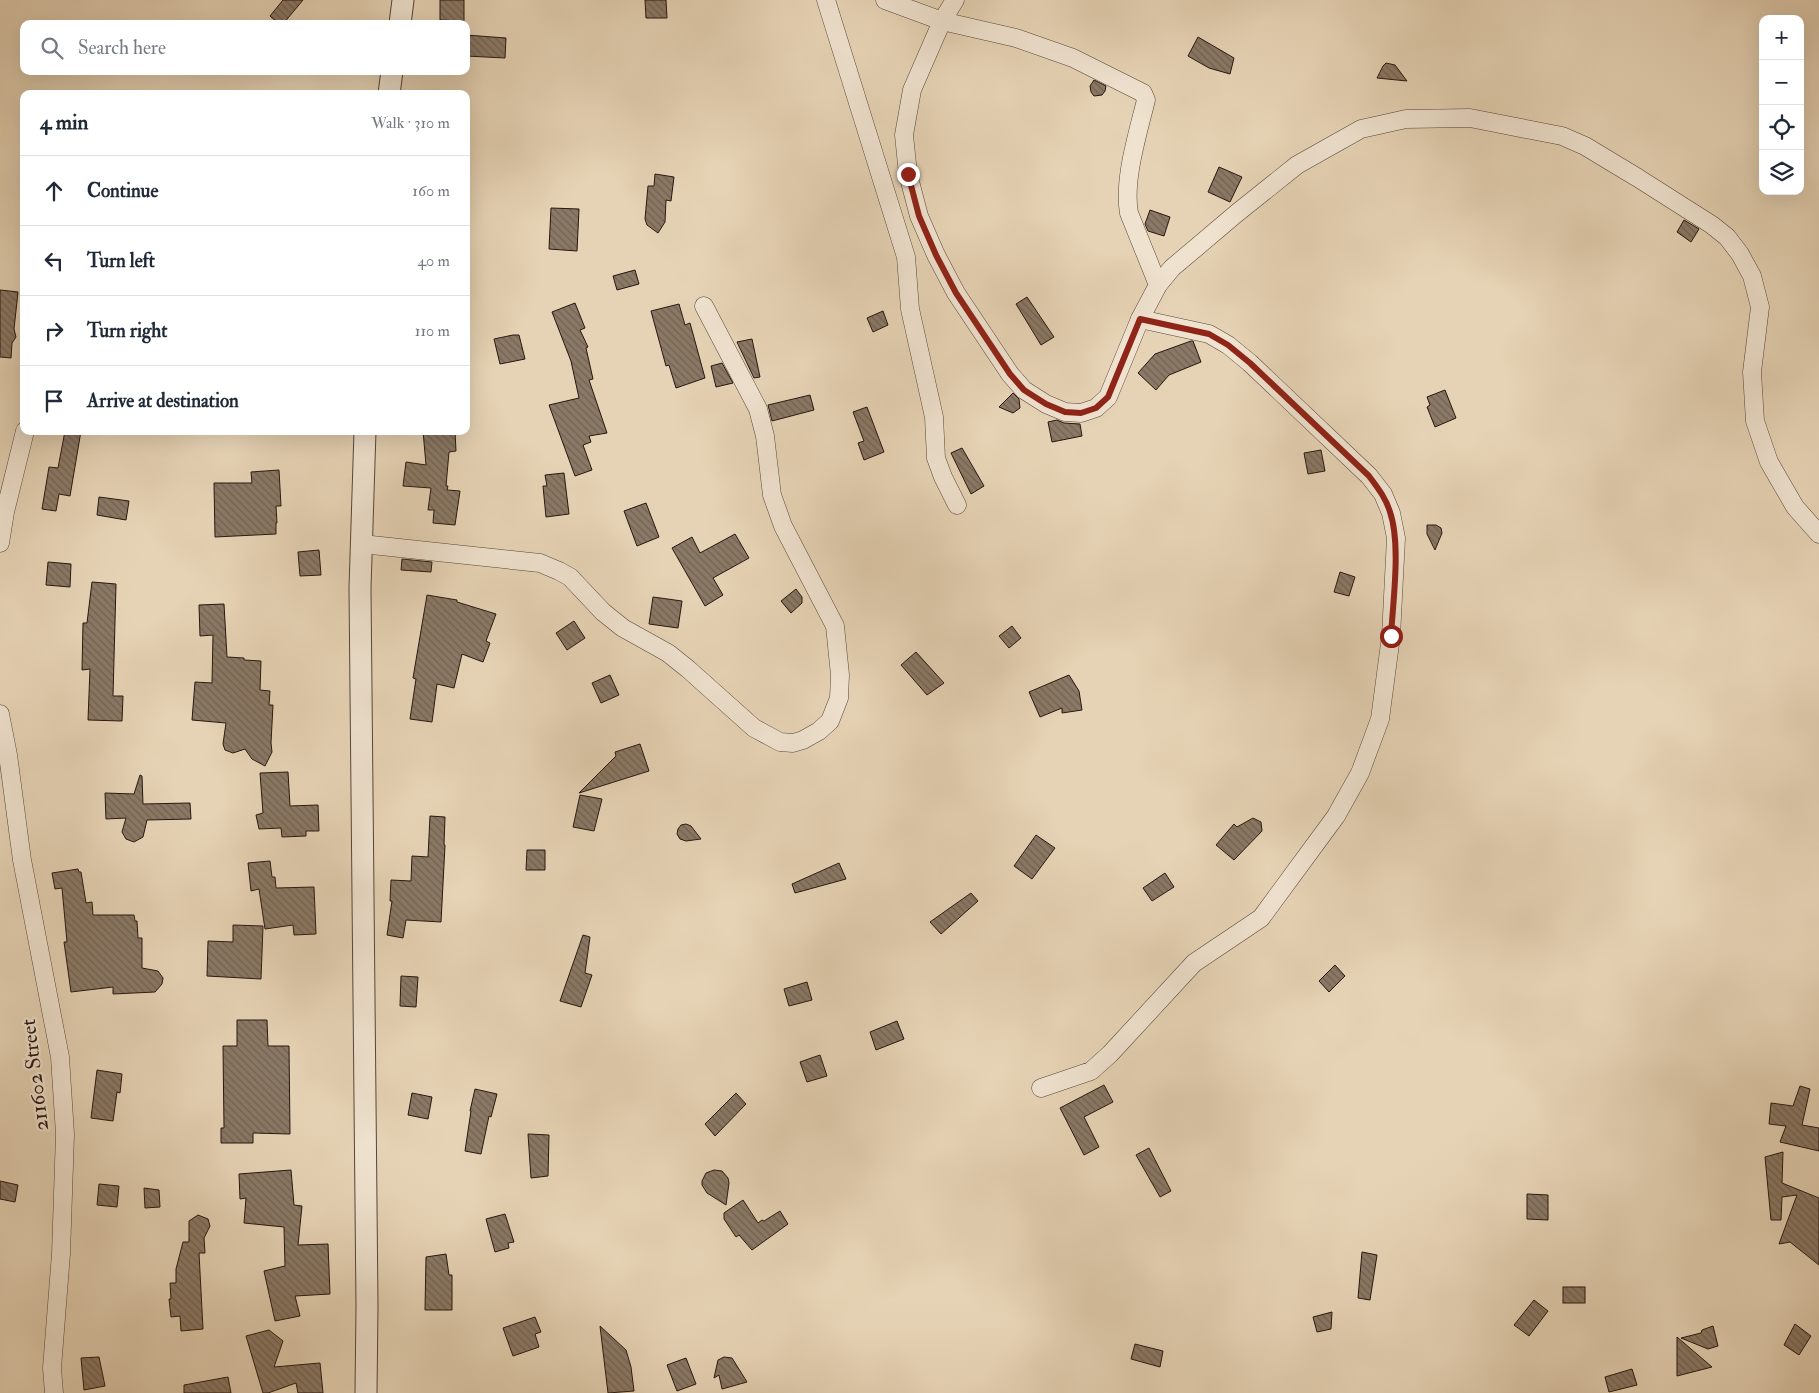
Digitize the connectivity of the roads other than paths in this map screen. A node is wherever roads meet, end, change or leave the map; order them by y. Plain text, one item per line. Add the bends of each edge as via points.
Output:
1 (404, 0) edge
2 (826, 0) edge
3 (885, 0) edge
4 (955, 0) edge
5 (401, 20) edge
6 (942, 21) junction
7 (391, 75) edge
8 (390, 90) edge
9 (1158, 285) junction
10 (704, 306) dead end
11 (1140, 319) junction
12 (24, 435) edge
13 (365, 435) edge
14 (957, 505) dead end
15 (1819, 534) edge
16 (0, 543) edge
17 (362, 544) junction
18 (0, 714) edge
19 (1041, 1088) dead end
20 (54, 1393) edge
21 (366, 1393) edge

1 - 5 street
2 - 14 street via 906,257 910,309 934,417 936,458
3 - 6 street
4 - 6 street
6 - 9 street via 1016,38 1073,58 1143,93 1146,100 1135,143 1127,203
6 - 11 street via 912,90 904,135 908,174 919,216 956,293 1024,390 1065,412 1081,413 1096,408 1108,397
7 - 8 street
9 - 11 street
9 - 15 street via 1244,206 1296,165 1361,130 1406,119 1470,118 1562,136 1585,146 1712,225 1740,254 1752,276 1760,307 1752,372 1755,421 1769,462 1795,507
10 - 17 street via 758,409 765,436 772,495 780,518 835,626 839,698 830,720 819,732 793,743 780,742 754,728 668,653 623,628 577,584 540,563
11 - 19 street via 1209,334 1228,345 1369,476 1383,494 1396,538 1391,636 1380,719 1360,773 1336,816 1261,918 1194,963 1091,1071
12 - 16 street
13 - 17 street
17 - 21 street
18 - 20 street, 211602 Street via 22,860 60,1057 65,1134 61,1254 52,1368

